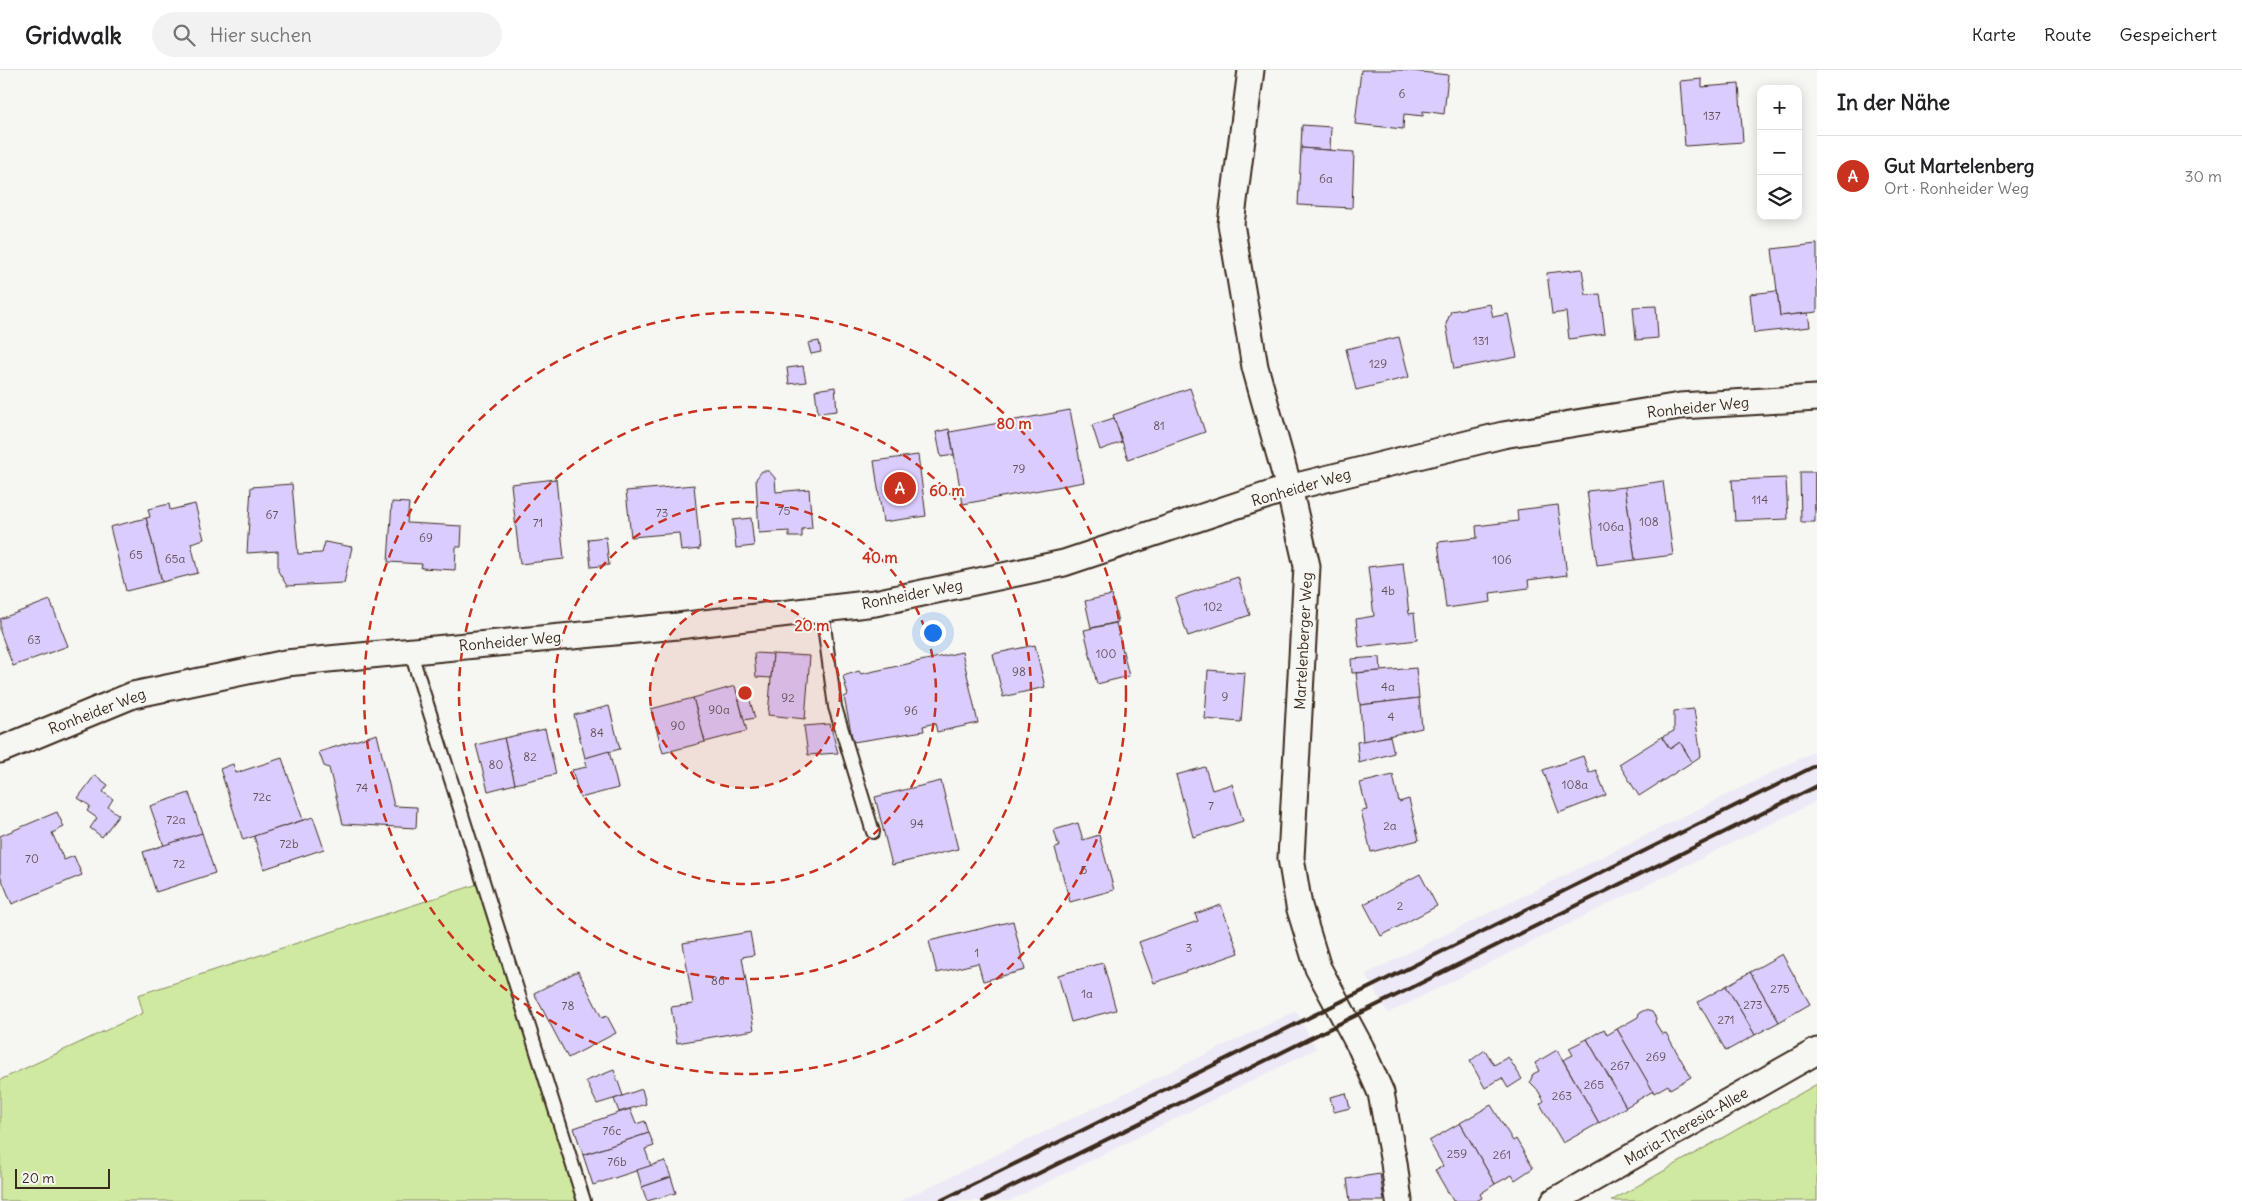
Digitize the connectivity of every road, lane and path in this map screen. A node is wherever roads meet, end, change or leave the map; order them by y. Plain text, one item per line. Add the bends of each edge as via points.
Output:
1 (1251, 70) edge
2 (1817, 398) edge
3 (1289, 488) junction
4 (822, 611) junction
5 (410, 650) junction
6 (0, 750) edge
7 (873, 832) dead end
8 (1817, 1051) edge
9 (584, 1201) edge
10 (1399, 1201) edge
11 (1554, 1201) edge

1 - 3 street, Martelenberger Weg via 1231,224 1256,367
2 - 3 street, Ronheider Weg via 1680,406 1503,435
3 - 4 street, Ronheider Weg via 1064,563
3 - 10 street, Martelenberger Weg via 1307,566 1291,858 1299,906 1318,968 1362,1048 1381,1093
4 - 5 street, Ronheider Weg
4 - 7 lane via 835,707
5 - 6 street, Ronheider Weg via 286,663 134,695
5 - 9 lane
8 - 11 street, Maria-Theresia-Allee

